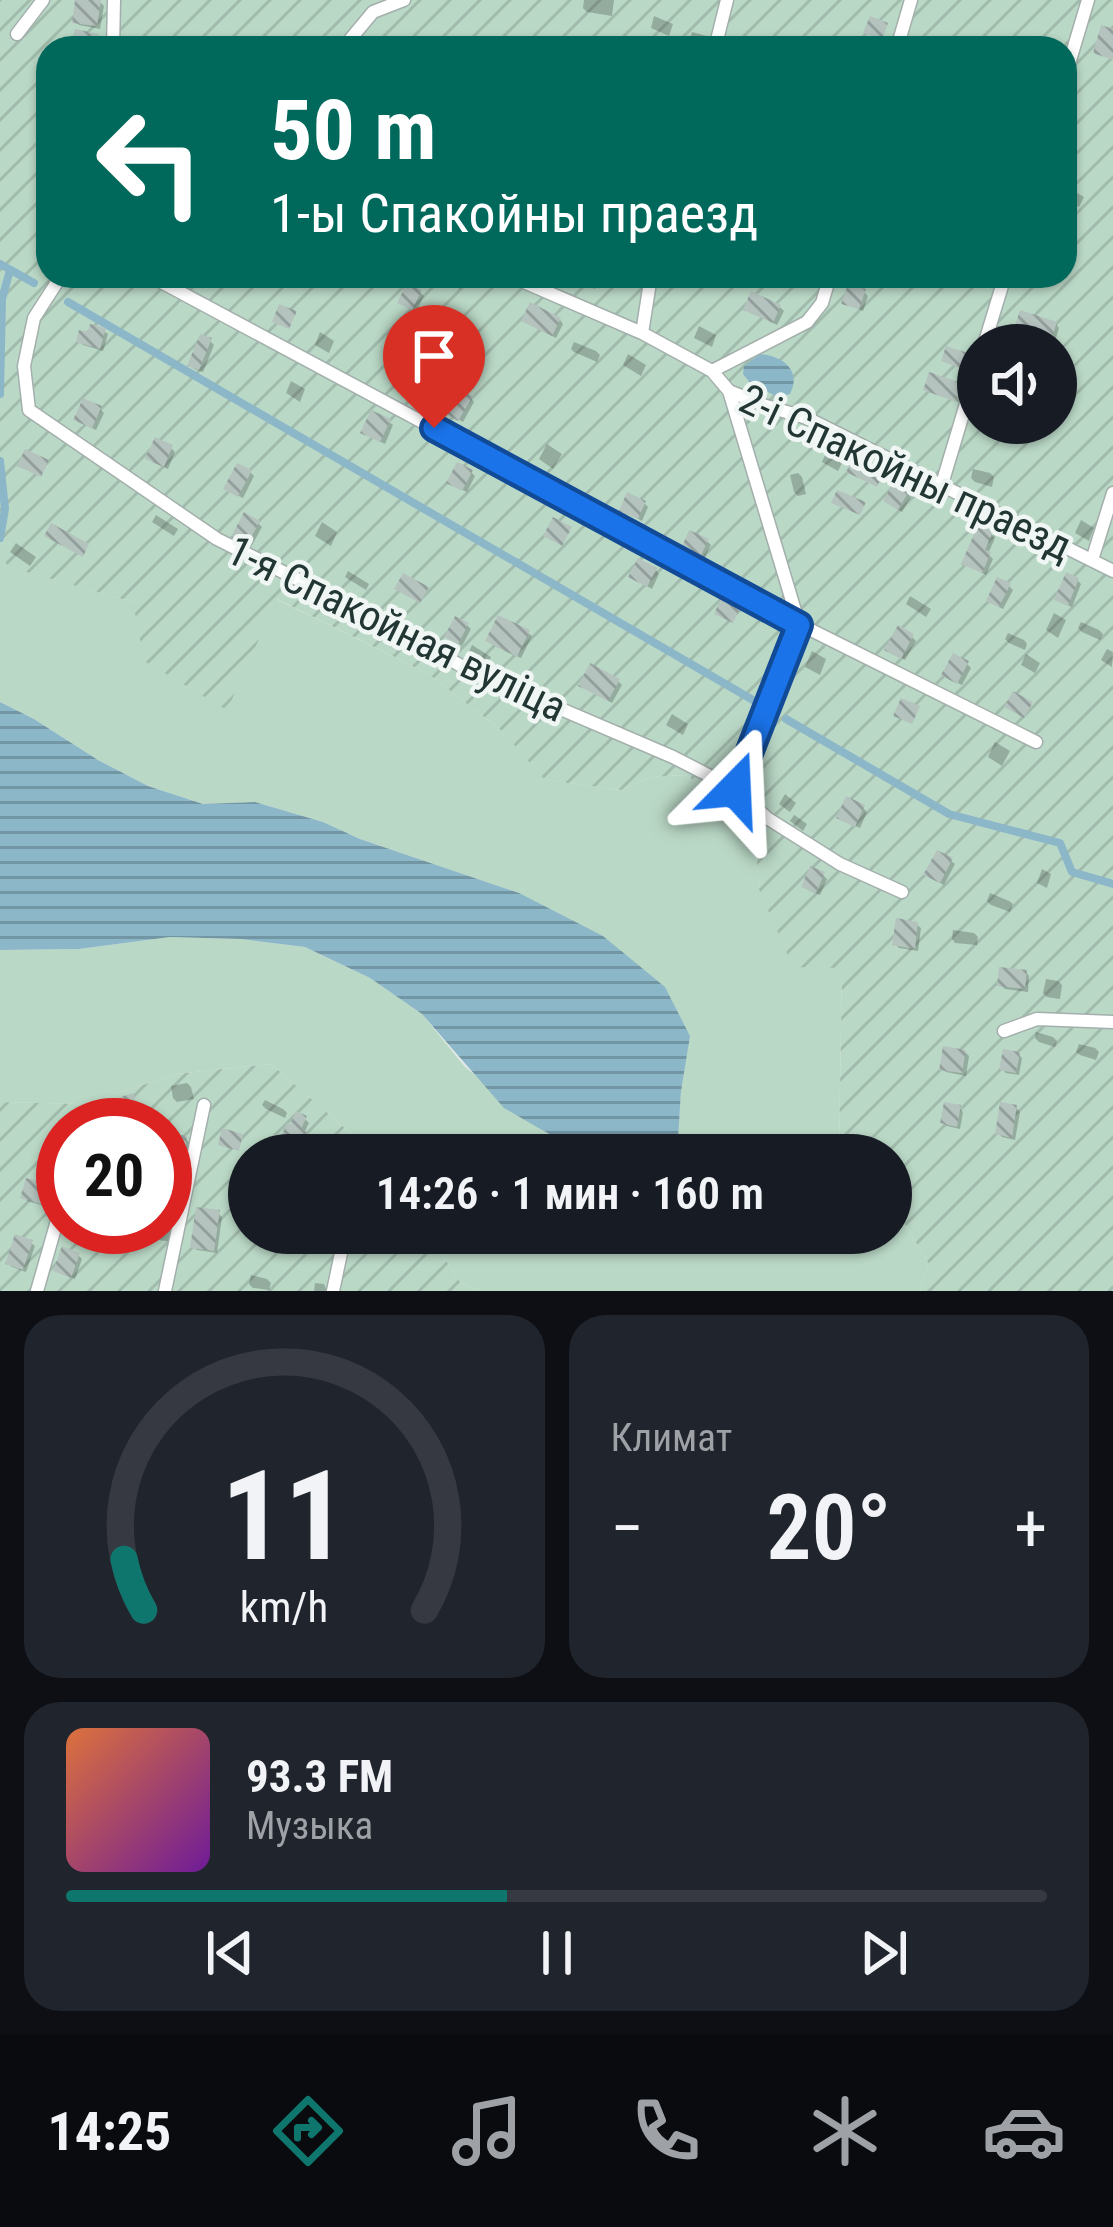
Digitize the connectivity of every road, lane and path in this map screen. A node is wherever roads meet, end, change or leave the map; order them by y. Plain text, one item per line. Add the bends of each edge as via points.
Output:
1 (43, 0) edge
2 (114, 0) edge
3 (404, 0) edge
4 (728, 0) edge
5 (911, 0) edge
6 (1088, 0) edge
7 (16, 34) dead end
8 (113, 36) edge
9 (353, 36) edge
10 (718, 36) edge
11 (900, 36) edge
12 (1077, 37) edge
13 (53, 288) edge
14 (173, 288) edge
15 (538, 288) edge
16 (649, 288) edge
17 (826, 288) edge
18 (1001, 288) edge
19 (990, 324) edge
20 (642, 332) junction
21 (712, 371) junction
22 (729, 391) junction
23 (957, 434) edge
24 (942, 484) junction
25 (1113, 494) edge
26 (1092, 560) junction
27 (1113, 571) edge
28 (799, 625) junction
29 (1036, 742) dead end
30 (735, 789) junction
31 (902, 892) dead end
32 (1113, 1022) edge
33 (1004, 1031) dead end
34 (204, 1105) dead end
35 (48, 1254) edge
36 (341, 1254) edge
37 (37, 1291) edge
38 (165, 1291) edge
39 (333, 1291) edge

1 - 7 lane
2 - 8 lane
3 - 9 lane via 373,12
4 - 10 lane
5 - 11 lane
6 - 12 lane
13 - 30 lane, 1-я Спакойная вуліца via 34,318 24,366 29,410 217,539 465,668
14 - 28 lane
15 - 20 lane, 2-і Спакойны праезд
16 - 20 lane
17 - 21 lane via 807,322
18 - 19 lane
20 - 21 lane, 2-і Спакойны праезд
21 - 22 lane, 2-і Спакойны праезд
22 - 24 lane, 2-і Спакойны праезд via 807,418
22 - 28 lane
23 - 24 lane
24 - 26 lane, 2-і Спакойны праезд
25 - 26 lane
26 - 27 lane, 2-і Спакойны праезд
28 - 29 lane
28 - 30 lane
30 - 31 lane, 1-я Спакойная вуліца via 840,864
32 - 33 lane via 1037,1019
34 - 38 lane
35 - 37 lane
36 - 39 lane

